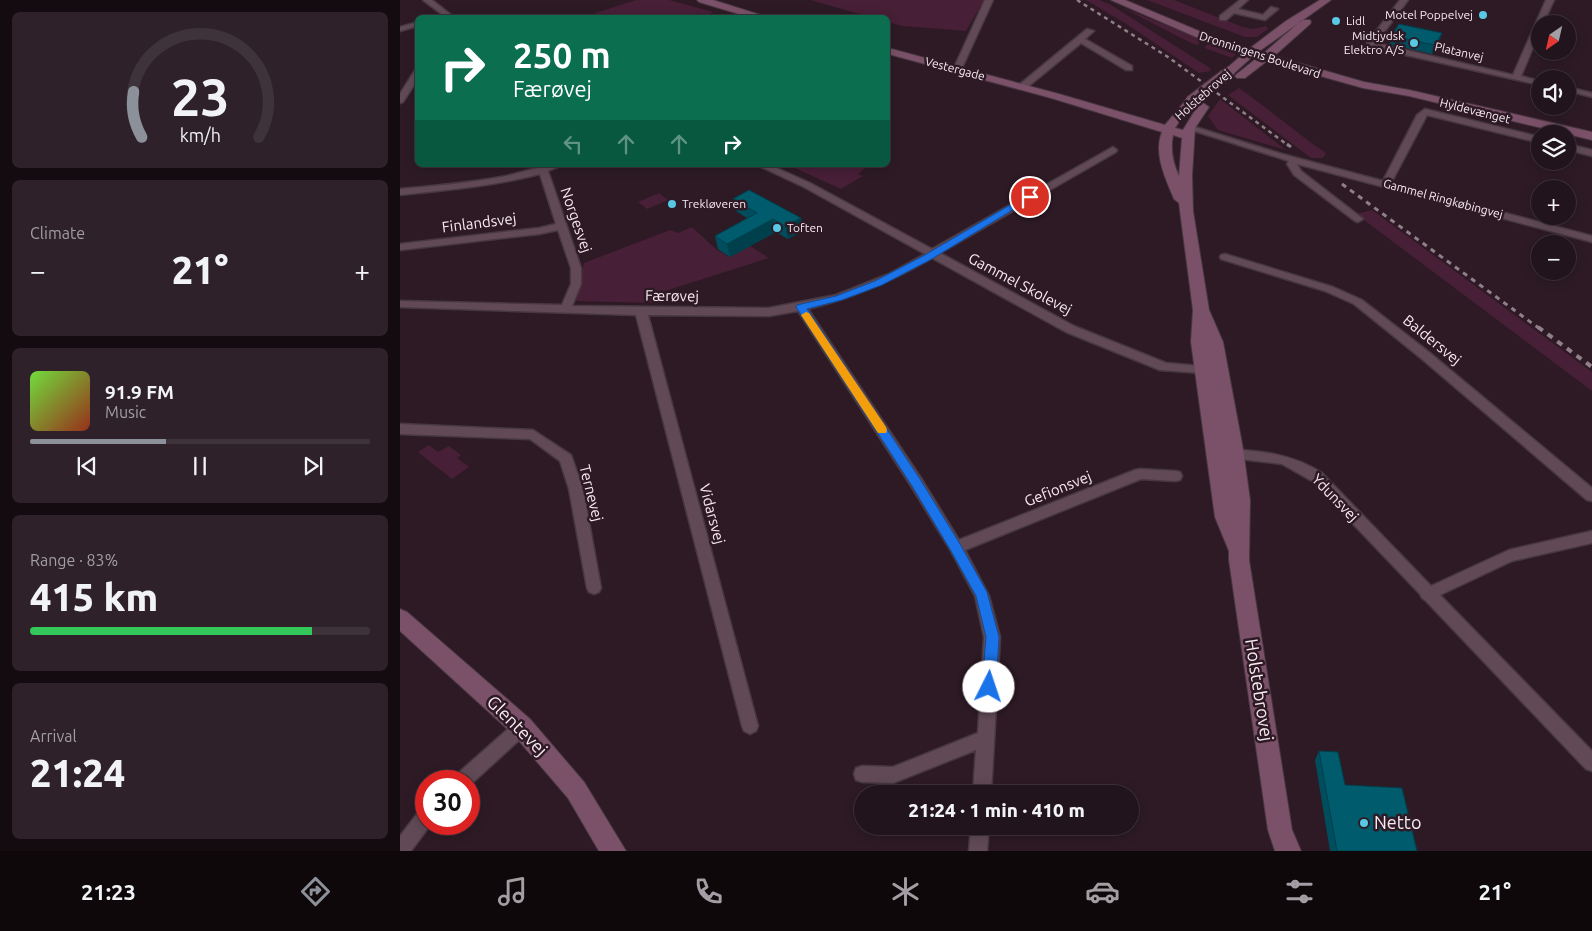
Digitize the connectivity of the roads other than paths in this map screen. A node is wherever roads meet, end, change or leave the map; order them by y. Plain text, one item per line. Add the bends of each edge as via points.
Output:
1 (427, 0) edge
2 (702, 0) edge
3 (989, 0) edge
4 (1116, 0) edge
5 (1139, 0) edge
6 (1244, 0) edge
7 (1326, 0) edge
8 (1404, 0) edge
9 (1550, 0) edge
10 (1316, 8) junction
11 (1274, 9) dead end
12 (1232, 10) junction
13 (449, 15) edge
14 (755, 15) edge
15 (1223, 18) dead end
16 (415, 25) edge
17 (400, 29) edge
18 (1090, 31) dead end
19 (1080, 39) junction
20 (890, 52) edge
21 (1262, 52) junction
22 (1129, 68) dead end
23 (958, 70) junction
24 (415, 77) edge
25 (1516, 78) junction
26 (1531, 81) edge
27 (1022, 87) junction
28 (1576, 91) edge
29 (1409, 93) junction
30 (1592, 95) edge
31 (400, 100) edge
32 (1180, 130) junction
33 (1592, 136) edge
34 (1531, 138) edge
35 (1576, 149) edge
36 (1113, 150) dead end
37 (1592, 153) edge
38 (1294, 160) junction
39 (551, 167) edge
40 (767, 167) edge
41 (543, 170) junction
42 (1386, 184) junction
43 (400, 192) edge
44 (1186, 211) junction
45 (1358, 219) dead end
46 (562, 226) junction
47 (1592, 239) edge
48 (400, 247) edge
49 (931, 255) junction
50 (1225, 257) dead end
51 (400, 304) edge
52 (801, 307) junction
53 (566, 308) junction
54 (1201, 310) junction
55 (641, 311) junction
56 (1221, 370) junction
57 (1203, 371) junction
58 (400, 429) edge
59 (1216, 454) junction
60 (1235, 455) junction
61 (1175, 476) dead end
62 (1592, 496) edge
63 (1592, 536) edge
64 (956, 547) junction
65 (1238, 550) junction
66 (594, 588) dead end
67 (1427, 594) junction
68 (400, 618) edge
69 (750, 726) dead end
70 (522, 727) junction
71 (986, 738) junction
72 (1592, 763) edge
73 (474, 770) edge
74 (862, 774) dead end
75 (983, 785) edge
76 (415, 831) edge
77 (979, 835) edge
78 (1282, 844) edge
79 (400, 851) edge
80 (613, 851) edge
81 (978, 851) edge

1 - 13 street
2 - 14 main road
3 - 23 street
4 - 21 main road, Dronningens Boulevard via 1164,21
5 - 21 main road, Dronningens Boulevard
6 - 12 street
7 - 10 main road
8 - 25 street, Platanvej via 1371,42 1373,46
9 - 25 street
10 - 21 main road via 1301,16
10 - 21 main road via 1304,25
11 - 12 street via 1265,18
12 - 15 street
16 - 17 street
18 - 19 street
19 - 22 street
19 - 27 street
20 - 23 main road, Vestergade
21 - 29 main road, Dronningens Boulevard
21 - 29 main road, Dronningens Boulevard via 1362,85
21 - 32 main road, Holstebrovej via 1242,76
21 - 32 main road, Holstebrovej, bridge via 1190,102
23 - 27 main road, Vestergade
24 - 31 street
25 - 26 street, Platanvej
27 - 32 main road, Vestergade
28 - 30 street
29 - 33 main road, Dronningens Boulevard
32 - 38 street, Gammel Ringkøbingvej
32 - 44 main road, Holstebrovej
32 - 44 main road, Holstebrovej via 1164,152
34 - 42 street, Hyldevænget via 1424,112
35 - 37 street
36 - 49 street, Færøvej
38 - 42 street, Gammel Ringkøbingvej
38 - 45 street via 1292,164 1296,173
39 - 41 street
40 - 49 street, Gammel Skolevej via 808,185
41 - 43 street via 493,182
41 - 46 street, Norgesvej
42 - 47 street, Gammel Ringkøbingvej
44 - 54 main road, Holstebrovej
46 - 48 street, Finlandsvej
46 - 53 street, Norgesvej via 576,268 576,284
49 - 52 street, Færøvej via 878,283 839,298
49 - 57 street, Gammel Skolevej via 1070,329 1115,349 1164,367
50 - 62 street, Baldersvej via 1329,289 1358,302
51 - 53 street, Færøvej
52 - 55 street, Færøvej via 769,312
52 - 64 street
53 - 55 street, Færøvej
54 - 56 main road, Holstebrovej via 1215,342
54 - 57 main road, Holstebrovej via 1198,342
55 - 69 street, Vidarsvej
56 - 57 street, Gammel Skolevej
56 - 60 main road, Holstebrovej
57 - 59 main road, Holstebrovej
58 - 66 street, Ternevej via 533,435 566,458 576,489
59 - 60 street, Ydunsvej
59 - 65 main road, Holstebrovej via 1225,517
60 - 65 main road, Holstebrovej via 1241,500
60 - 67 street, Ydunsvej via 1284,458 1303,467
61 - 64 street, Gefionsvej via 1140,474
63 - 67 street via 1509,556
64 - 71 street via 982,596 992,637
65 - 78 main road, Holstebrovej
67 - 72 street, Ydunsvej
68 - 70 main road, Glentevej
70 - 73 street
70 - 80 main road, Glentevej via 576,790
71 - 74 street via 893,775
71 - 75 street
76 - 79 street
77 - 81 street

